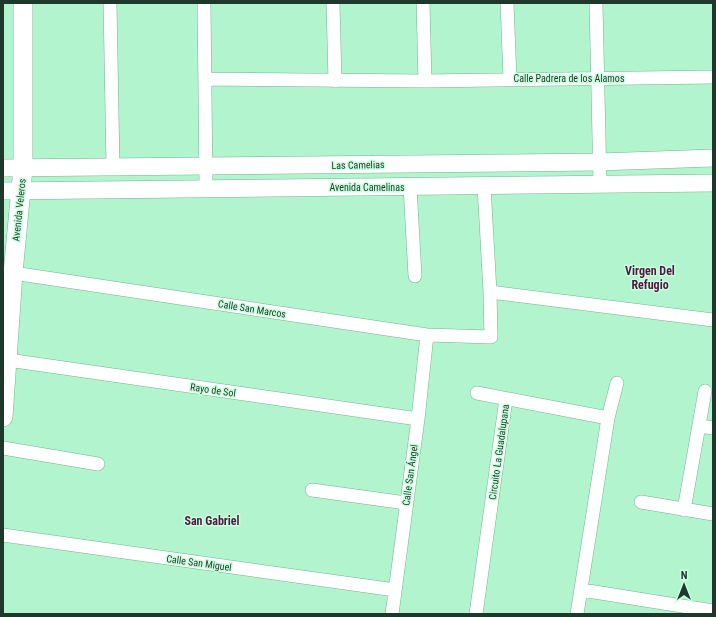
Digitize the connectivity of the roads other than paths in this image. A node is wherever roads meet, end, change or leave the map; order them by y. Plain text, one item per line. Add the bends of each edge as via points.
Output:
1 (23, 3) edge
2 (110, 3) edge
3 (204, 3) edge
4 (333, 3) edge
5 (423, 3) edge
6 (507, 3) edge
7 (596, 3) edge
8 (713, 77) edge
9 (597, 78) junction
10 (205, 79) junction
11 (510, 79) junction
12 (335, 81) junction
13 (425, 81) junction
14 (713, 158) edge
15 (599, 162) junction
16 (206, 166) junction
17 (113, 167) junction
18 (3, 168) edge
19 (24, 168) junction
20 (713, 183) edge
21 (600, 184) junction
22 (410, 186) junction
23 (484, 186) junction
24 (206, 187) junction
25 (12, 191) edge
26 (13, 273) junction
27 (415, 276) dead end
28 (490, 292) junction
29 (713, 320) edge
30 (426, 335) junction
31 (8, 360) junction
32 (617, 383) dead end
33 (705, 391) dead end
34 (477, 393) dead end
35 (506, 399) junction
36 (3, 417) edge
37 (608, 418) junction
38 (418, 419) junction
39 (699, 426) junction
40 (713, 428) edge
41 (3, 448) edge
42 (98, 464) dead end
43 (312, 490) dead end
44 (641, 502) dead end
45 (406, 503) junction
46 (684, 510) junction
47 (713, 514) edge
48 (3, 535) edge
49 (394, 590) junction
50 (582, 590) junction
51 (713, 610) edge
52 (392, 614) edge
53 (476, 614) edge
54 (577, 614) edge

1 - 19 main road, Avenida Veleros
2 - 17 street
3 - 10 street
4 - 12 street
5 - 13 street
6 - 11 street
7 - 9 street
8 - 9 street, Calle Padrera de los Alamos
9 - 11 street, Calle Padrera de los Alamos
9 - 15 street
10 - 12 street, Calle Padrera de los Alamos
10 - 16 street
11 - 13 street, Calle Padrera de los Alamos
12 - 13 street, Calle Padrera de los Alamos
14 - 15 street, Las Camelias
15 - 16 street, Las Camelias
15 - 21 street
16 - 17 street, Las Camelias
16 - 24 street
17 - 19 street, Las Camelias
18 - 19 street, Las Camelias
19 - 25 main road, Avenida Veleros
20 - 21 street, Avenida Camelinas
21 - 23 street, Avenida Camelinas
22 - 23 street, Avenida Camelinas
22 - 24 street, Avenida Camelinas
22 - 27 street
23 - 28 street
24 - 25 street, Avenida Camelinas
25 - 26 main road, Avenida Veleros
26 - 30 street, Calle San Marcos
26 - 31 main road, Avenida Veleros
28 - 29 street
28 - 30 street, Calle San Marcos via 491,337
30 - 38 street, Calle San Ángel
31 - 36 main road, Avenida Veleros
31 - 38 street, Rayo de Sol
32 - 37 street
33 - 39 street
34 - 35 street
35 - 37 street, Circuito La Guadalupana
35 - 53 street, Circuito La Guadalupana
37 - 50 street
38 - 45 street, Calle San Ángel
39 - 40 street
39 - 46 street
41 - 42 street
43 - 45 street
44 - 46 street
45 - 49 street, Calle San Ángel
46 - 47 street
48 - 49 street, Calle San Miguel
49 - 52 street, Calle San Ángel
50 - 51 street
50 - 54 street

